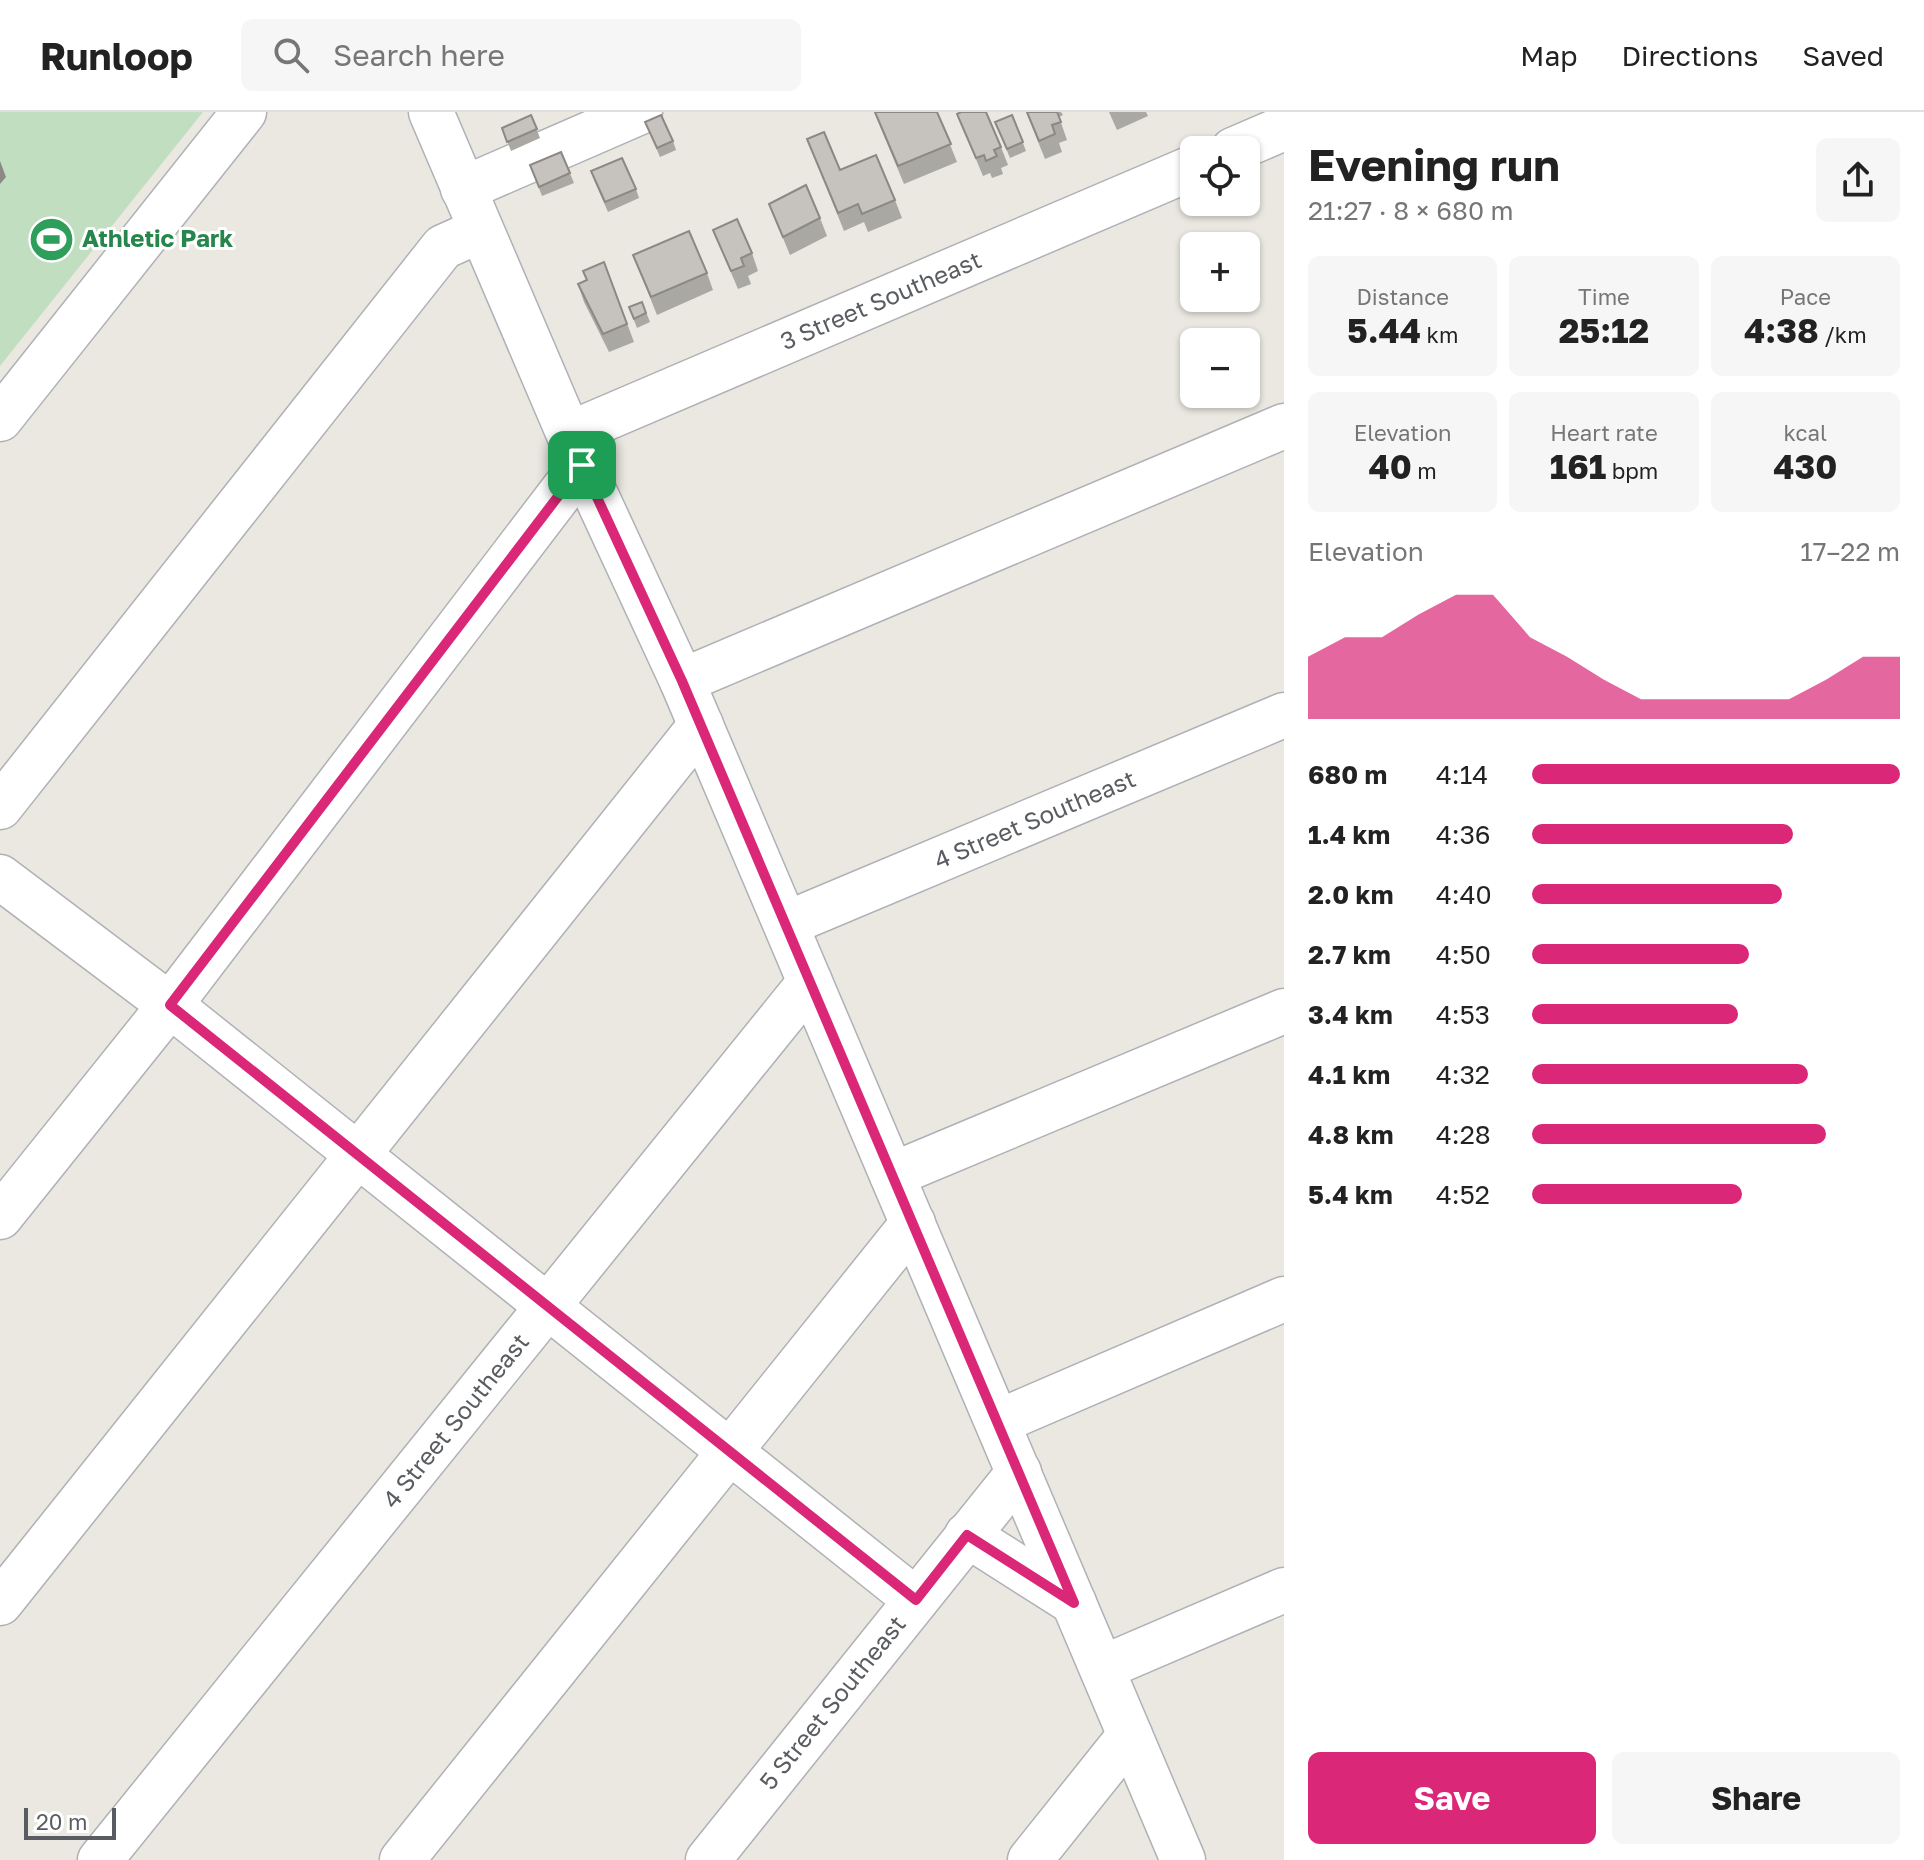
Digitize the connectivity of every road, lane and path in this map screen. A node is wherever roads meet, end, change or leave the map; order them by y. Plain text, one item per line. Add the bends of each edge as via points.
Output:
1 (244, 112) edge
2 (431, 112) edge
3 (640, 112) edge
4 (1284, 128) edge
5 (1260, 138) edge
6 (1180, 173) edge
7 (463, 189) junction
8 (481, 230) junction
9 (0, 419) edge
10 (1284, 426) edge
11 (576, 450) junction
12 (682, 681) junction
13 (1284, 715) edge
14 (701, 725) junction
15 (0, 807) edge
16 (0, 877) edge
17 (786, 924) junction
18 (810, 982) junction
19 (170, 1005) junction
20 (1284, 1011) edge
21 (358, 1156) junction
22 (892, 1175) junction
23 (0, 1217) edge
24 (913, 1223) junction
25 (1284, 1299) edge
26 (548, 1307) junction
27 (998, 1422) junction
28 (730, 1451) junction
29 (1019, 1472) junction
30 (967, 1535) junction
31 (1284, 1590) edge
32 (916, 1600) junction
33 (0, 1603) edge
34 (1074, 1603) junction
35 (1102, 1668) junction
36 (1130, 1735) junction
37 (100, 1860) edge
38 (402, 1860) edge
39 (708, 1860) edge
40 (1030, 1860) edge
41 (1183, 1860) edge

1 - 9 street
2 - 7 street
3 - 7 street
4 - 5 street
6 - 11 street, 3 Street Southeast
7 - 8 street
8 - 11 street
8 - 15 street via 443,247
10 - 12 street
11 - 12 street
11 - 19 street, 3 Street Southeast
12 - 14 street
13 - 17 street, 4 Street Southeast
14 - 17 street
14 - 21 street
16 - 19 street
17 - 18 street
18 - 22 street
18 - 26 street, 4 Street Southeast
19 - 21 street
19 - 23 street, 3 Street Southeast
20 - 22 street
21 - 26 street
21 - 33 street
22 - 24 street
24 - 27 street
24 - 28 street
25 - 27 street
26 - 28 street
26 - 37 street, 4 Street Southeast
27 - 29 street
28 - 32 street
28 - 38 street
29 - 30 street, 5 Street Southeast
29 - 34 street
30 - 32 street, 5 Street Southeast
30 - 34 street
31 - 35 street
32 - 39 street, 5 Street Southeast
34 - 35 street
35 - 36 street
36 - 40 street
36 - 41 street

